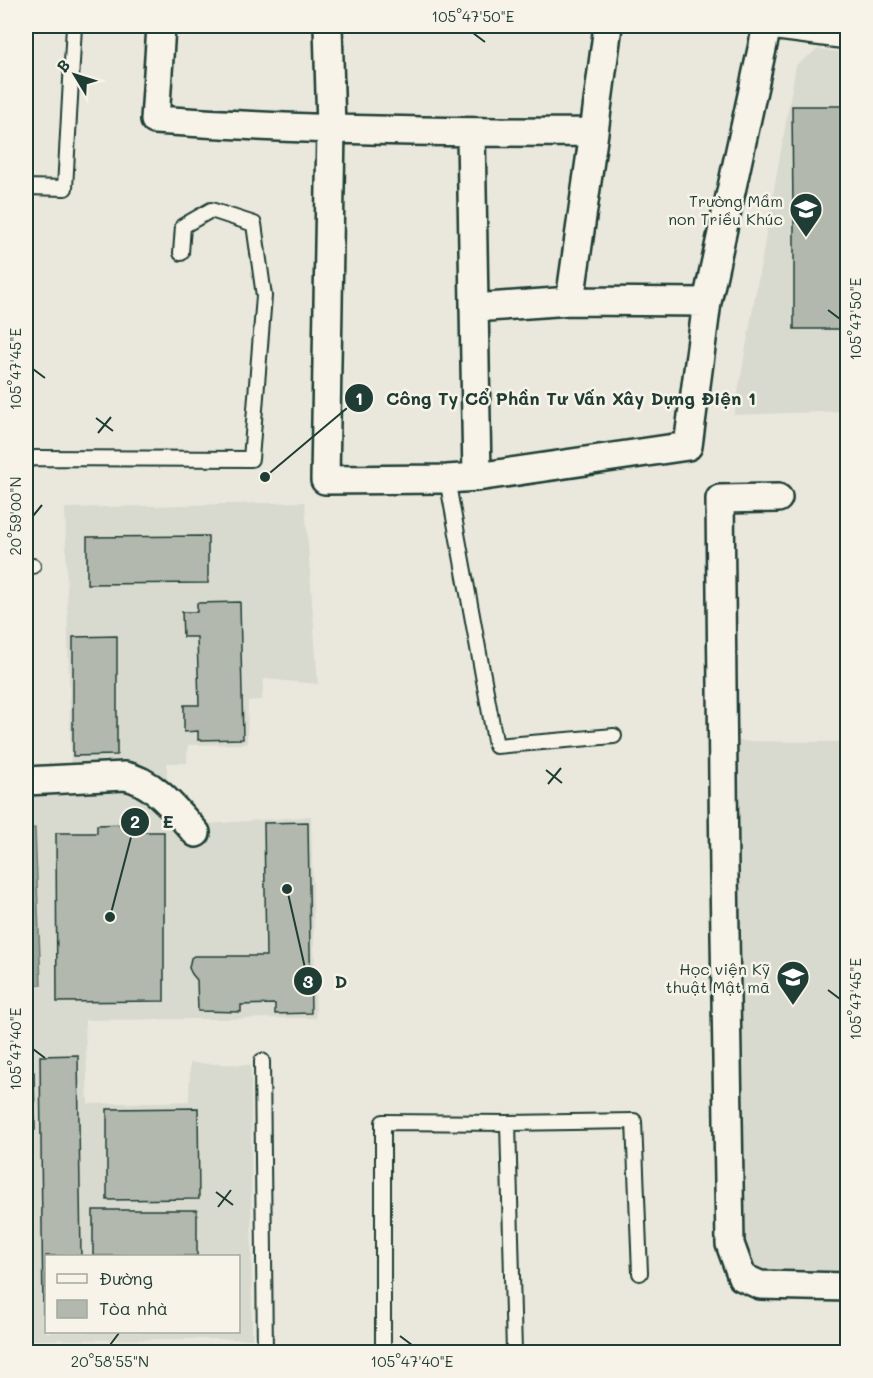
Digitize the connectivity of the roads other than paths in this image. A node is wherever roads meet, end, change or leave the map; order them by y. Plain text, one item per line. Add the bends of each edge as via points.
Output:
1 (74, 26) edge
2 (161, 26) edge
3 (328, 26) edge
4 (608, 26) edge
5 (767, 26) edge
6 (778, 26) edge
7 (848, 35) edge
8 (331, 128) junction
9 (594, 132) junction
10 (471, 133) junction
11 (26, 187) edge
12 (181, 253) dead end
13 (570, 301) junction
14 (707, 302) junction
15 (474, 308) junction
16 (26, 460) edge
17 (477, 477) junction
18 (447, 479) junction
19 (778, 498) dead end
20 (614, 736) dead end
21 (26, 781) edge
22 (196, 833) dead end
23 (262, 1061) dead end
24 (508, 1123) junction
25 (640, 1273) dead end
26 (848, 1287) edge
27 (265, 1353) edge
28 (382, 1353) edge
29 (514, 1353) edge

1 - 11 lane via 65,188
2 - 8 street via 155,120
3 - 8 street
4 - 9 street
5 - 14 street
6 - 7 street
8 - 10 street
8 - 18 street via 325,480
9 - 10 street
9 - 13 street
10 - 15 street
12 - 16 lane via 183,226 211,210 254,224 264,296 251,459
13 - 14 street
13 - 15 street
14 - 17 street via 688,446
15 - 17 street
17 - 18 street
18 - 20 lane via 496,746
19 - 26 street via 720,499 730,1244 742,1277 760,1286
21 - 22 street via 137,778
23 - 27 lane
24 - 25 lane via 634,1121
24 - 28 lane via 383,1122
24 - 29 lane

